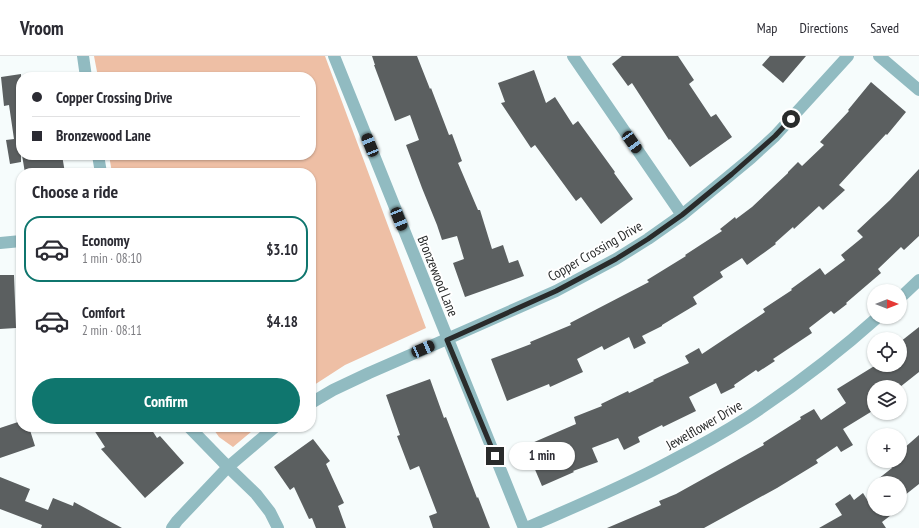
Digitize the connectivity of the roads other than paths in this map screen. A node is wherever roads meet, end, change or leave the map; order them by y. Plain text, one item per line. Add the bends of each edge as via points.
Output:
1 (83, 56) edge
2 (334, 56) edge
3 (573, 56) edge
4 (848, 56) edge
5 (879, 56) edge
6 (85, 72) edge
7 (919, 90) edge
8 (682, 215) junction
9 (16, 241) edge
10 (0, 243) edge
11 (919, 280) edge
12 (907, 291) edge
13 (870, 324) edge
14 (447, 340) junction
15 (316, 400) edge
16 (194, 432) edge
17 (269, 432) edge
18 (228, 467) junction
19 (172, 528) edge
20 (278, 528) edge
21 (525, 528) edge

1 - 6 street
2 - 14 street, Bronzewood Lane
3 - 8 street
4 - 8 street, Copper Crossing Drive via 775,136
5 - 7 street
8 - 14 street, Copper Crossing Drive via 616,259 582,278
9 - 10 street
11 - 12 street
13 - 21 street, Jewelflower Drive via 830,357 747,418 663,466
14 - 15 street, Copper Crossing Drive via 363,376
14 - 21 street, Bronzewood Lane
16 - 18 street
17 - 18 street
18 - 19 street
18 - 20 street via 256,494

